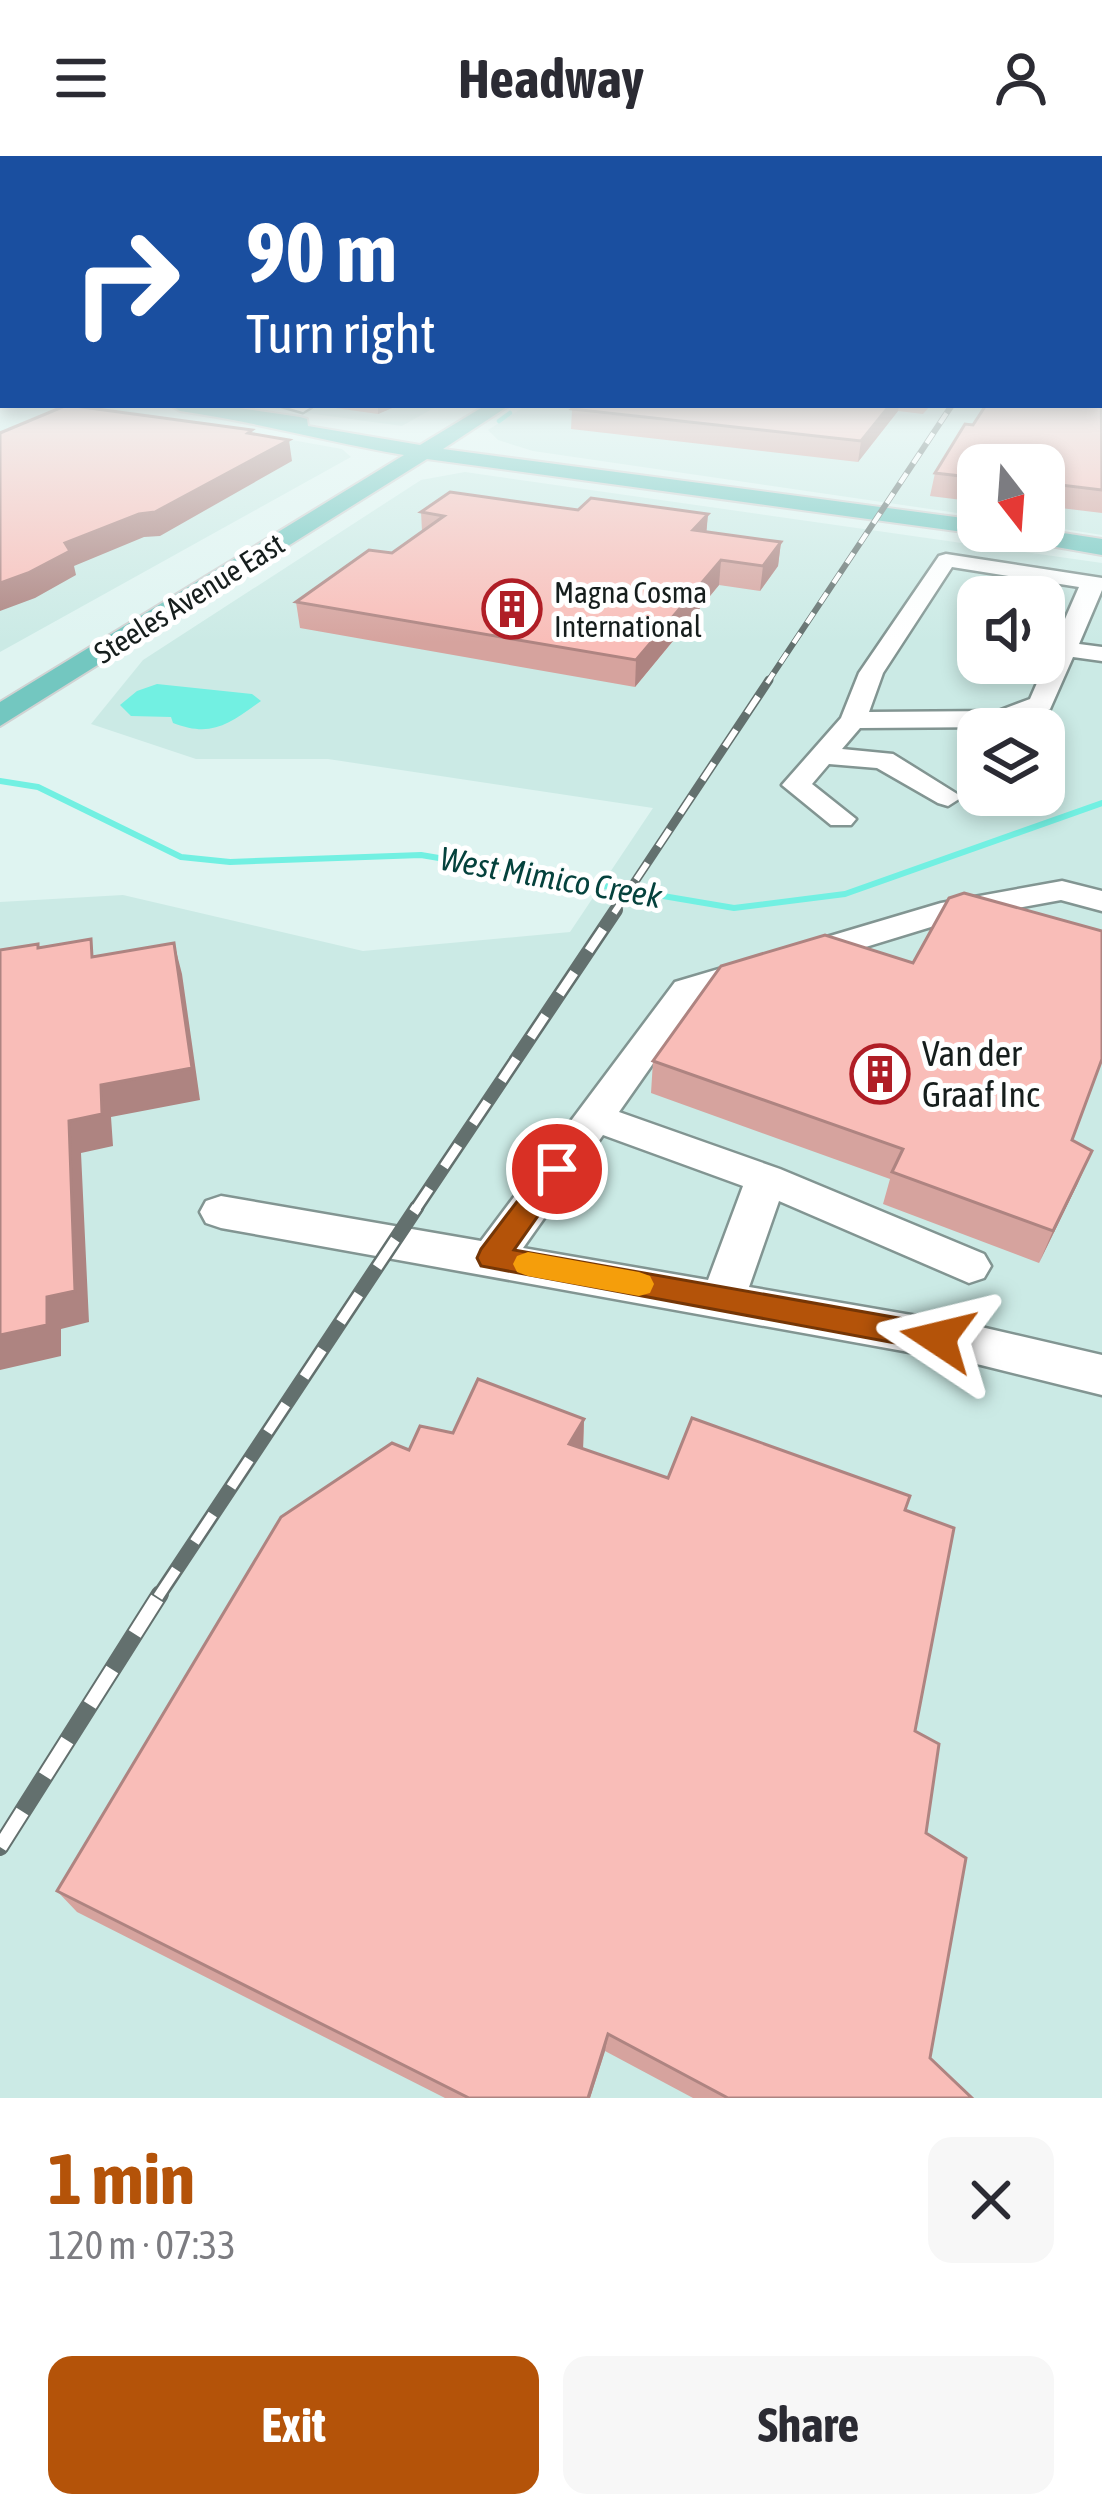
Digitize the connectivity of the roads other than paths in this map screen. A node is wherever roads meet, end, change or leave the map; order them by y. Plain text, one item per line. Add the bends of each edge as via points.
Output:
1 (391, 461) edge
2 (392, 461) edge
3 (501, 461) edge
4 (957, 524) edge
5 (1065, 541) edge
6 (1102, 547) edge
7 (1096, 584) edge
8 (1065, 649) joint
9 (1102, 654) edge
10 (1050, 684) edge
11 (0, 692) edge
12 (0, 716) edge
13 (854, 720) junction
14 (837, 758) junction
15 (948, 797) dead end
16 (918, 806) dead end
17 (841, 819) dead end
18 (1102, 901) edge
19 (595, 1118) junction
20 (766, 1179) junction
21 (221, 1212) dead end
22 (492, 1258) junction
23 (969, 1266) dead end
24 (723, 1299) junction
25 (1102, 1375) edge

1 - 11 main road, Steeles Avenue East
2 - 12 main road, Steeles Avenue East
3 - 4 main road
5 - 6 main road
7 - 8 street
7 - 13 street via 946,560 872,673
8 - 9 street
10 - 13 street via 1041,704 1001,719
13 - 14 street
14 - 15 street via 883,760
14 - 16 street
14 - 17 street via 796,785
18 - 19 street via 1062,890 952,910 687,990
19 - 20 street
19 - 22 street
20 - 23 street
20 - 24 street
21 - 22 street
22 - 24 street
24 - 25 street

